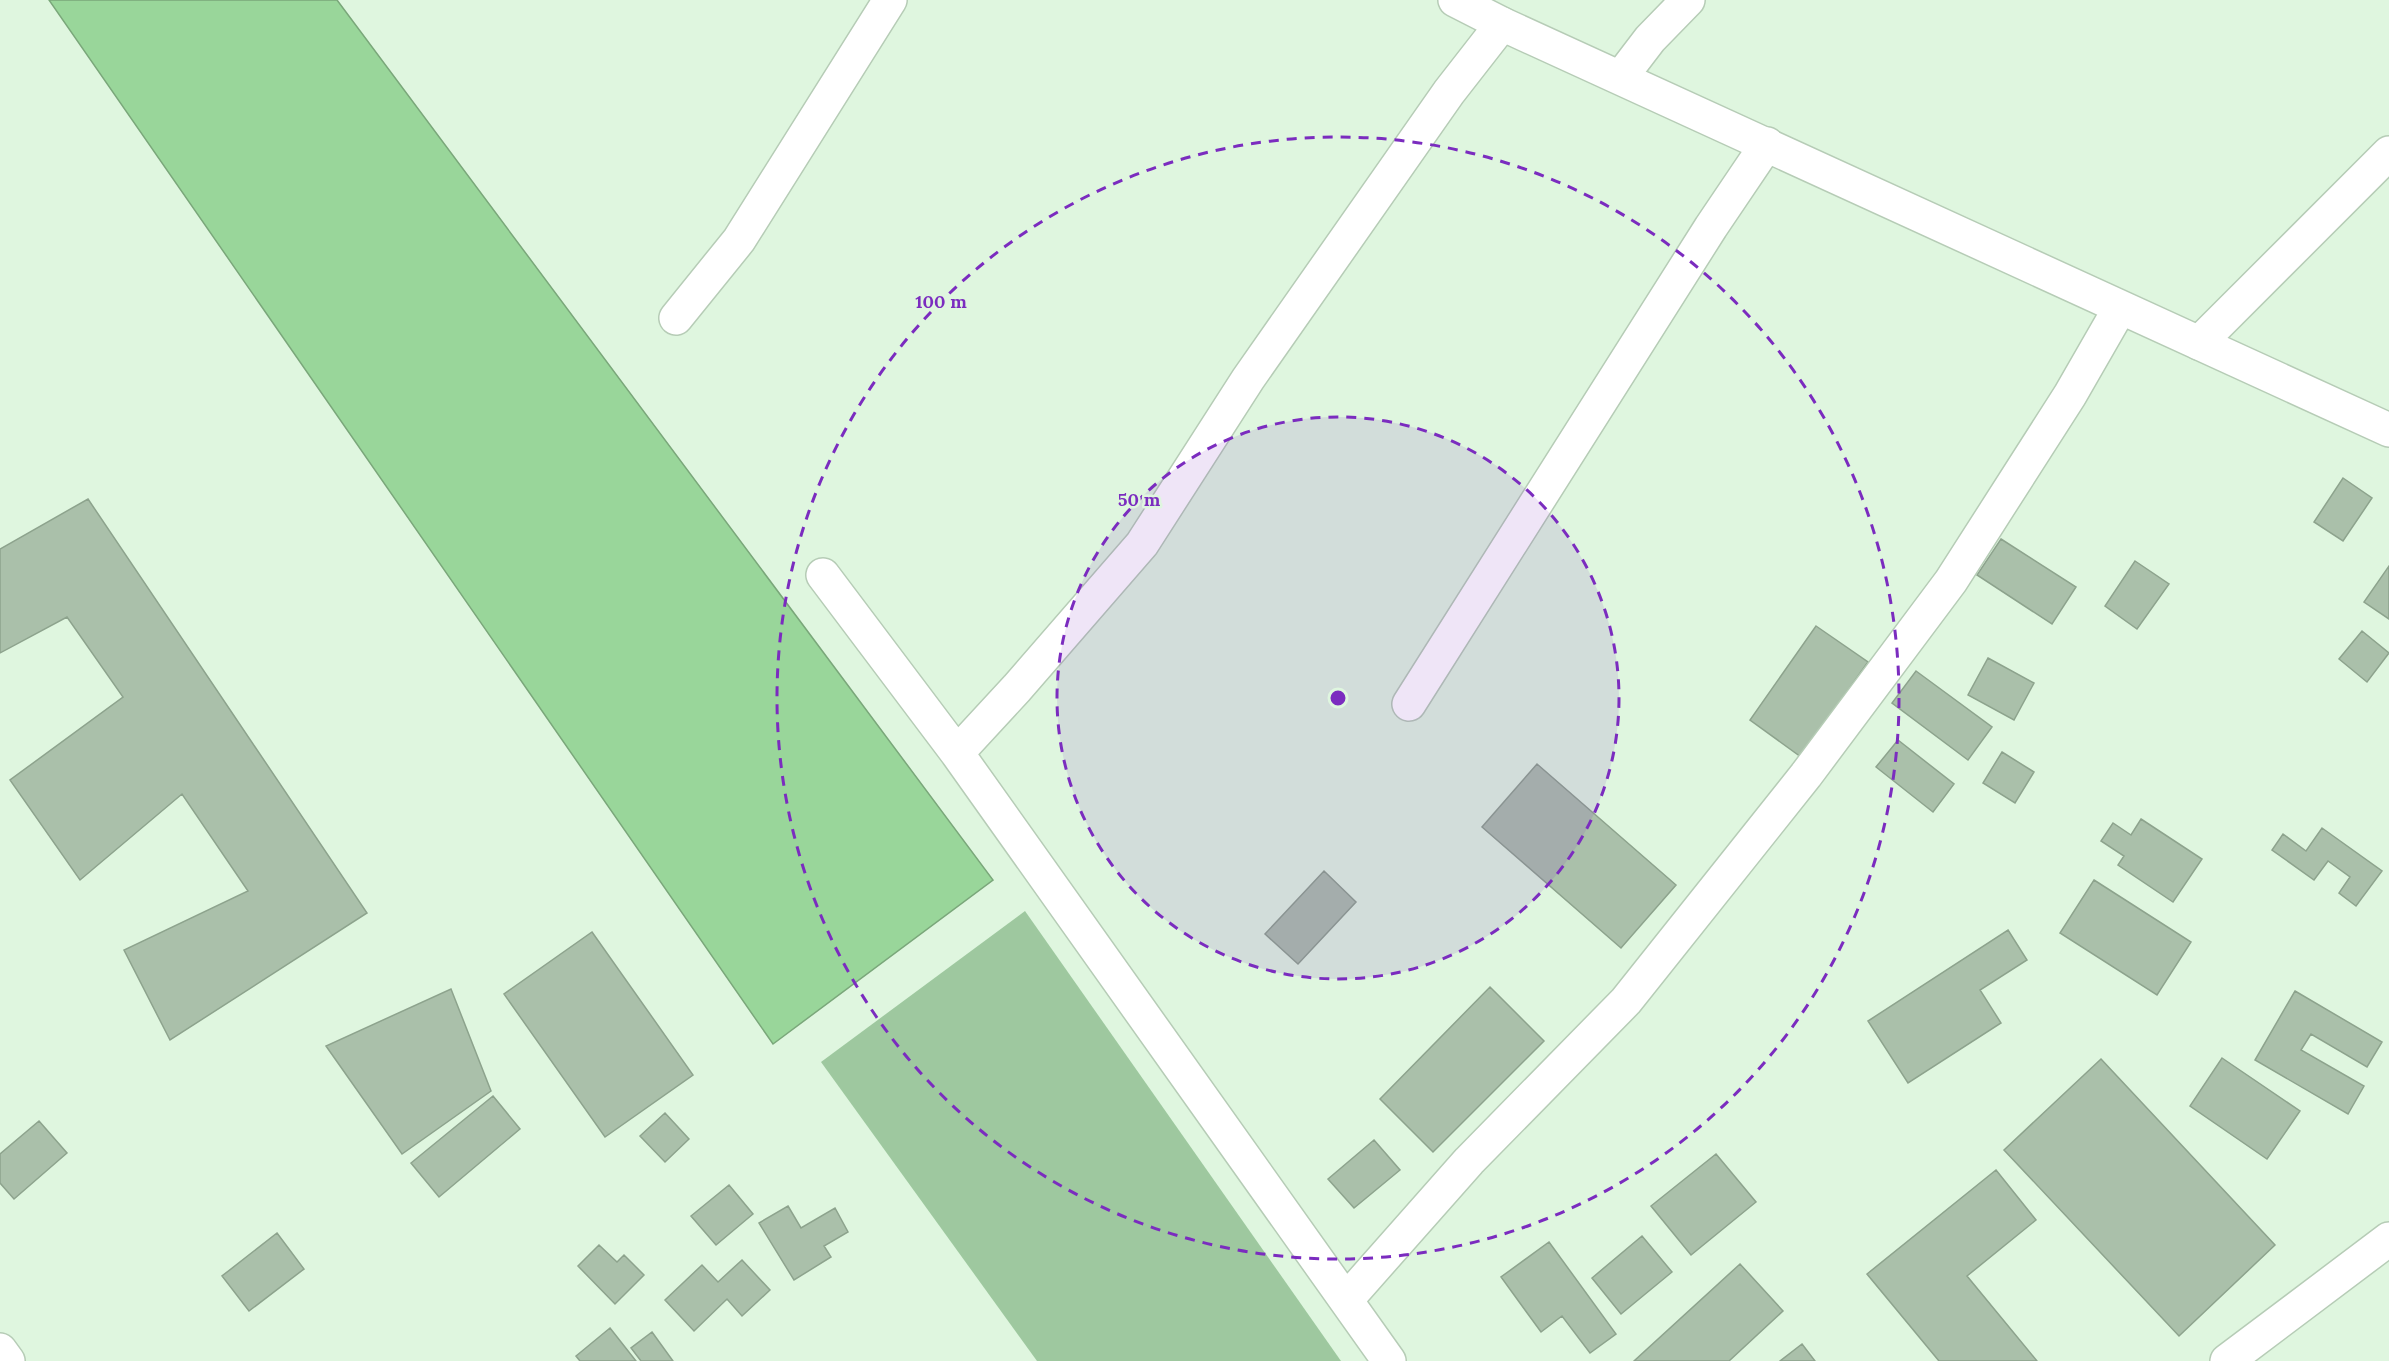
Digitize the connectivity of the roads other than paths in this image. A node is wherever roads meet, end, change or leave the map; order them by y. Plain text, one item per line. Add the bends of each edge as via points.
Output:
1 (890, 0) edge
2 (1455, 0) edge
3 (1688, 0) edge
4 (1502, 24) junction
5 (1621, 77) junction
6 (1767, 144) junction
7 (2389, 153) edge
8 (2120, 308) junction
9 (676, 318) dead end
10 (2199, 343) junction
11 (2389, 430) edge
12 (823, 574) dead end
13 (1409, 704) dead end
14 (957, 753) junction
15 (2389, 1239) edge
16 (1347, 1299) junction
17 (0, 1350) edge
18 (8, 1361) edge
19 (1389, 1361) edge
20 (2227, 1361) edge

1 - 9 street via 739,240
2 - 4 street
3 - 5 street via 1650,39
4 - 5 street
4 - 14 street via 1449,92 1248,380 1142,544
5 - 6 street
6 - 8 street
6 - 13 street
7 - 10 street
8 - 10 street
8 - 16 street via 2070,395 1951,581 1806,775 1626,1001 1469,1161
10 - 11 street
12 - 14 street
14 - 16 street
15 - 20 street
16 - 19 street
17 - 18 street

